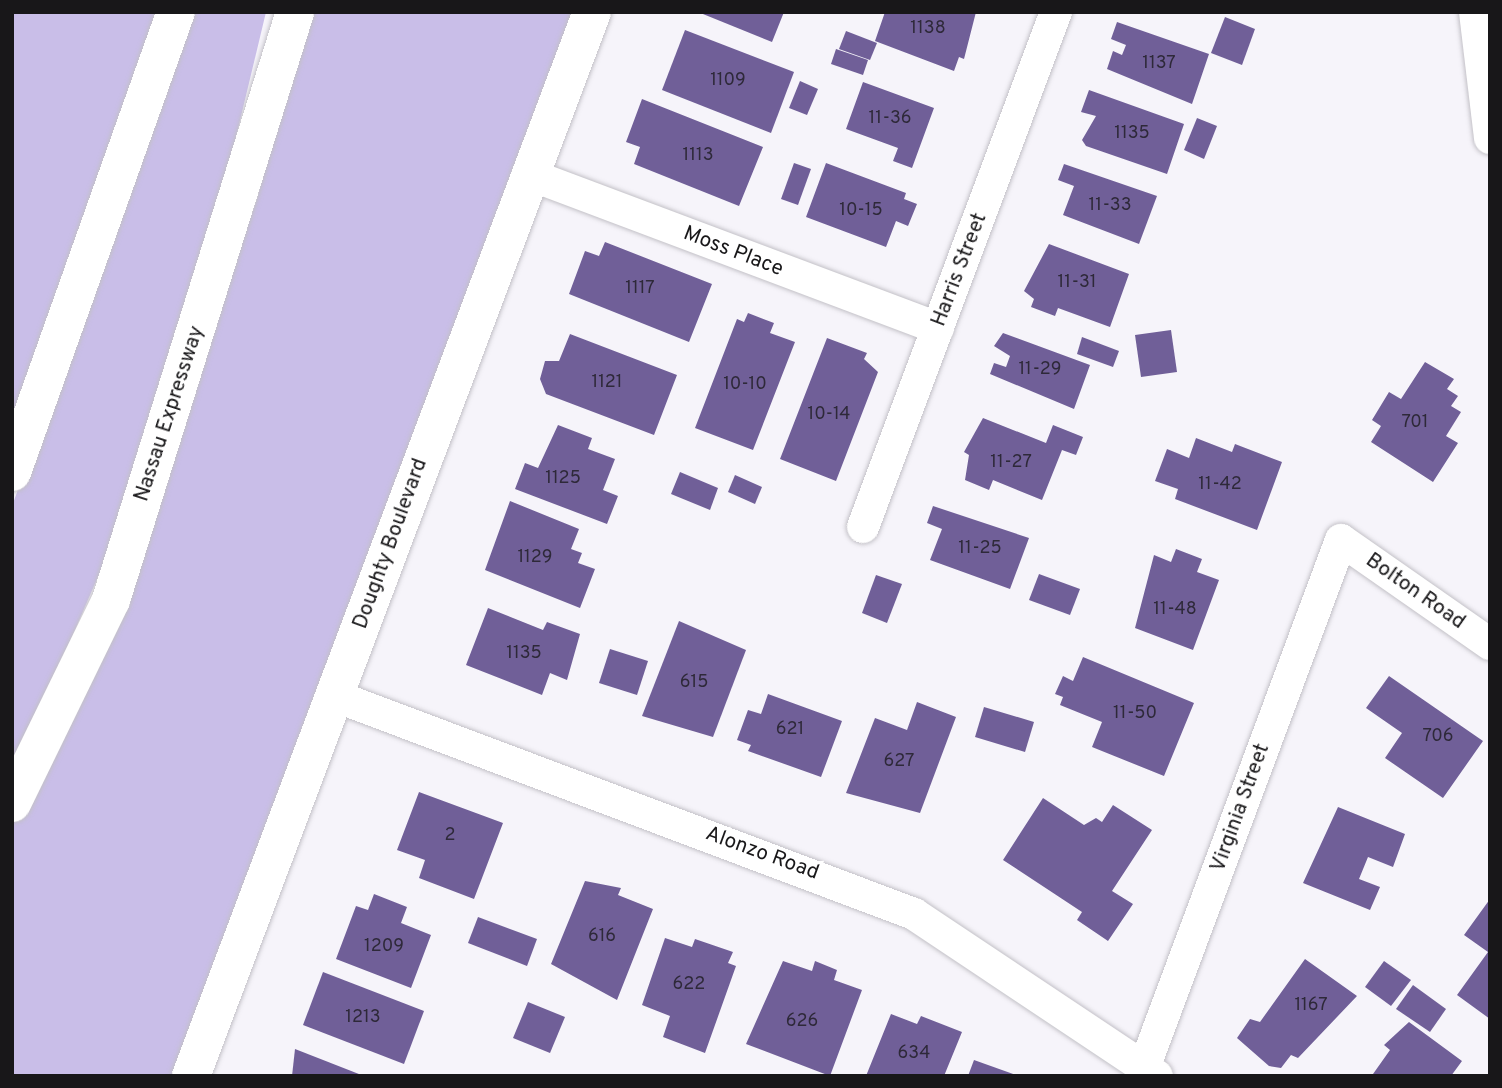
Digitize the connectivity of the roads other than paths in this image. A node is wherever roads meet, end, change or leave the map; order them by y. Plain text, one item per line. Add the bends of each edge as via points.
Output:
1 (176, 12) edge
2 (295, 12) edge
3 (592, 12) edge
4 (1056, 12) edge
5 (1475, 12) edge
6 (1490, 138) edge
7 (528, 174) junction
8 (938, 328) junction
9 (12, 472) edge
10 (863, 527) dead end
11 (1340, 540) joint
12 (1490, 644) edge
13 (335, 696) junction
14 (12, 803) edge
15 (1147, 1073) edge
16 (191, 1076) edge

1 - 9 main road
2 - 14 main road, Nassau Expressway via 111,600
3 - 7 main road, Doughty Boulevard
4 - 8 street, Harris Street
5 - 6 street
7 - 8 street, Moss Place
7 - 13 main road, Doughty Boulevard
8 - 10 street, Harris Street
11 - 12 street, Bolton Road
11 - 15 street, Virginia Street
13 - 15 street, Alonzo Road via 914,914
13 - 16 main road, Doughty Boulevard

